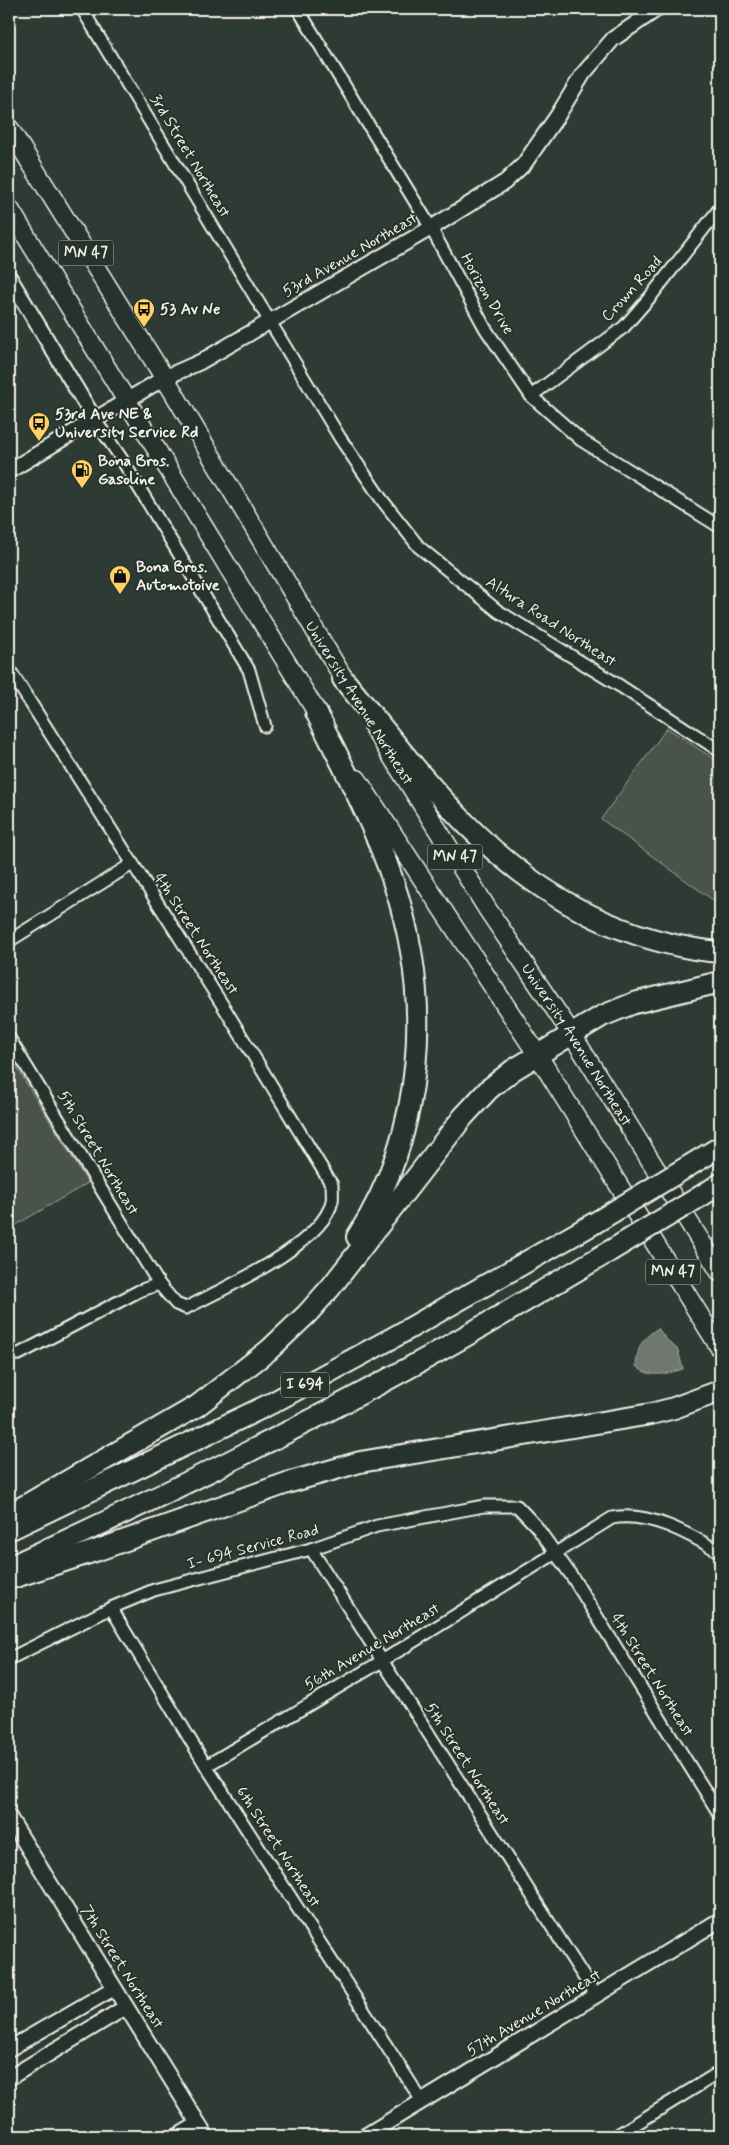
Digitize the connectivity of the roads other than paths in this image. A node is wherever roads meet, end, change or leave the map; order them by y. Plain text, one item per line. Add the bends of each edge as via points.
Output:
1 (82, 9) edge
2 (298, 9) edge
3 (657, 9) edge
4 (9, 128) edge
5 (9, 208) edge
6 (720, 208) edge
7 (431, 228) junction
8 (9, 277) edge
9 (270, 321) junction
10 (164, 378) junction
11 (531, 396) junction
12 (126, 401) junction
13 (95, 420) junction
14 (9, 471) edge
15 (720, 528) edge
16 (9, 670) edge
17 (343, 679) junction
18 (316, 712) junction
19 (265, 726) dead end
20 (720, 751) edge
21 (132, 864) junction
22 (9, 941) edge
23 (720, 952) edge
24 (720, 982) edge
25 (570, 1033) junction
26 (9, 1038) edge
27 (537, 1054) junction
28 (720, 1147) edge
29 (720, 1184) edge
30 (322, 1222) joint
31 (720, 1272) edge
32 (159, 1284) junction
33 (288, 1333) junction
34 (720, 1348) edge
35 (9, 1355) edge
36 (720, 1391) edge
37 (517, 1506) joint
38 (9, 1515) edge
39 (9, 1530) edge
40 (311, 1549) junction
41 (720, 1552) edge
42 (554, 1553) junction
43 (9, 1567) edge
44 (9, 1579) edge
45 (111, 1608) junction
46 (9, 1659) edge
47 (382, 1661) junction
48 (206, 1766) junction
49 (720, 1815) edge
50 (9, 1817) edge
51 (720, 1920) edge
52 (114, 1988) junction
53 (596, 1996) junction
54 (126, 2007) junction
55 (9, 2050) edge
56 (720, 2072) edge
57 (9, 2078) edge
58 (422, 2101) junction
59 (197, 2123) junction
60 (175, 2136) edge
61 (206, 2136) edge
62 (365, 2136) edge
63 (616, 2136) edge

1 - 9 street, 3rd Street Northeast
2 - 7 street, Horizon Drive
3 - 7 street, 53rd Avenue Northeast via 613,39 582,74 524,164 505,182
4 - 10 main road, University Avenue Northeast / MN 47
5 - 12 main road, MN 47
6 - 11 street, Crown Road via 624,327
7 - 9 street, 53rd Avenue Northeast
7 - 11 street, Horizon Drive via 485,328
8 - 13 street
9 - 10 street, 53rd Avenue Northeast via 200,362
9 - 20 street, Altura Road Northeast via 340,438 382,500 420,547 498,611
10 - 12 street, 53rd Avenue Northeast
10 - 17 main road, University Avenue Northeast / MN 47
11 - 15 street, Horizon Drive via 580,440
12 - 13 street, 53rd Avenue Northeast
12 - 18 main road, MN 47
13 - 14 street, 53rd Avenue Northeast
13 - 19 street via 249,670
16 - 21 street, 4th Street Northeast
17 - 23 highway via 454,812 485,844 524,876 573,907 630,932 680,946
17 - 25 main road, University Avenue Northeast / MN 47 via 488,910
18 - 27 main road, MN 47
18 - 33 highway via 368,820 404,917 413,962 418,1046 404,1131 379,1197 332,1278
21 - 22 street
21 - 30 street, 4th Street Northeast via 332,1186 332,1201
24 - 25 highway via 634,1003
25 - 27 highway
25 - 31 main road, University Avenue Northeast / MN 47
26 - 32 street, 5th Street Northeast
27 - 33 highway via 501,1079 463,1117 331,1287
27 - 34 main road, MN 47
28 - 39 highway, I 694, bridge via 593,1224 272,1403
29 - 43 highway, I 694, bridge via 417,1364 291,1431
30 - 32 street, 5th Street Northeast via 272,1262 186,1308 176,1304
32 - 35 street via 139,1291 19,1354
33 - 38 highway via 197,1406
36 - 44 highway via 651,1414 390,1456 330,1470
37 - 40 street, I- 694 Service Road via 484,1506 377,1526
37 - 42 street, 4th Street Northeast via 536,1526
40 - 45 street, I- 694 Service Road via 154,1590
40 - 47 street, 5th Street Northeast
41 - 42 street, 56th Avenue Northeast via 646,1518 624,1516 612,1518
42 - 47 street, 56th Avenue Northeast
42 - 49 street, 4th Street Northeast via 574,1578
45 - 46 street, I- 694 Service Road
45 - 48 street, 6th Street Northeast
47 - 48 street, 56th Avenue Northeast
47 - 53 street, 5th Street Northeast
48 - 58 street, 6th Street Northeast
50 - 52 street, 7th Street Northeast
51 - 53 street, 57th Avenue Northeast
52 - 54 street, 7th Street Northeast
52 - 55 street
53 - 58 street, 57th Avenue Northeast
54 - 57 street
54 - 59 street, 7th Street Northeast
56 - 63 street
58 - 62 street, 57th Avenue Northeast
59 - 60 street
59 - 61 street, 7th Street Northeast

